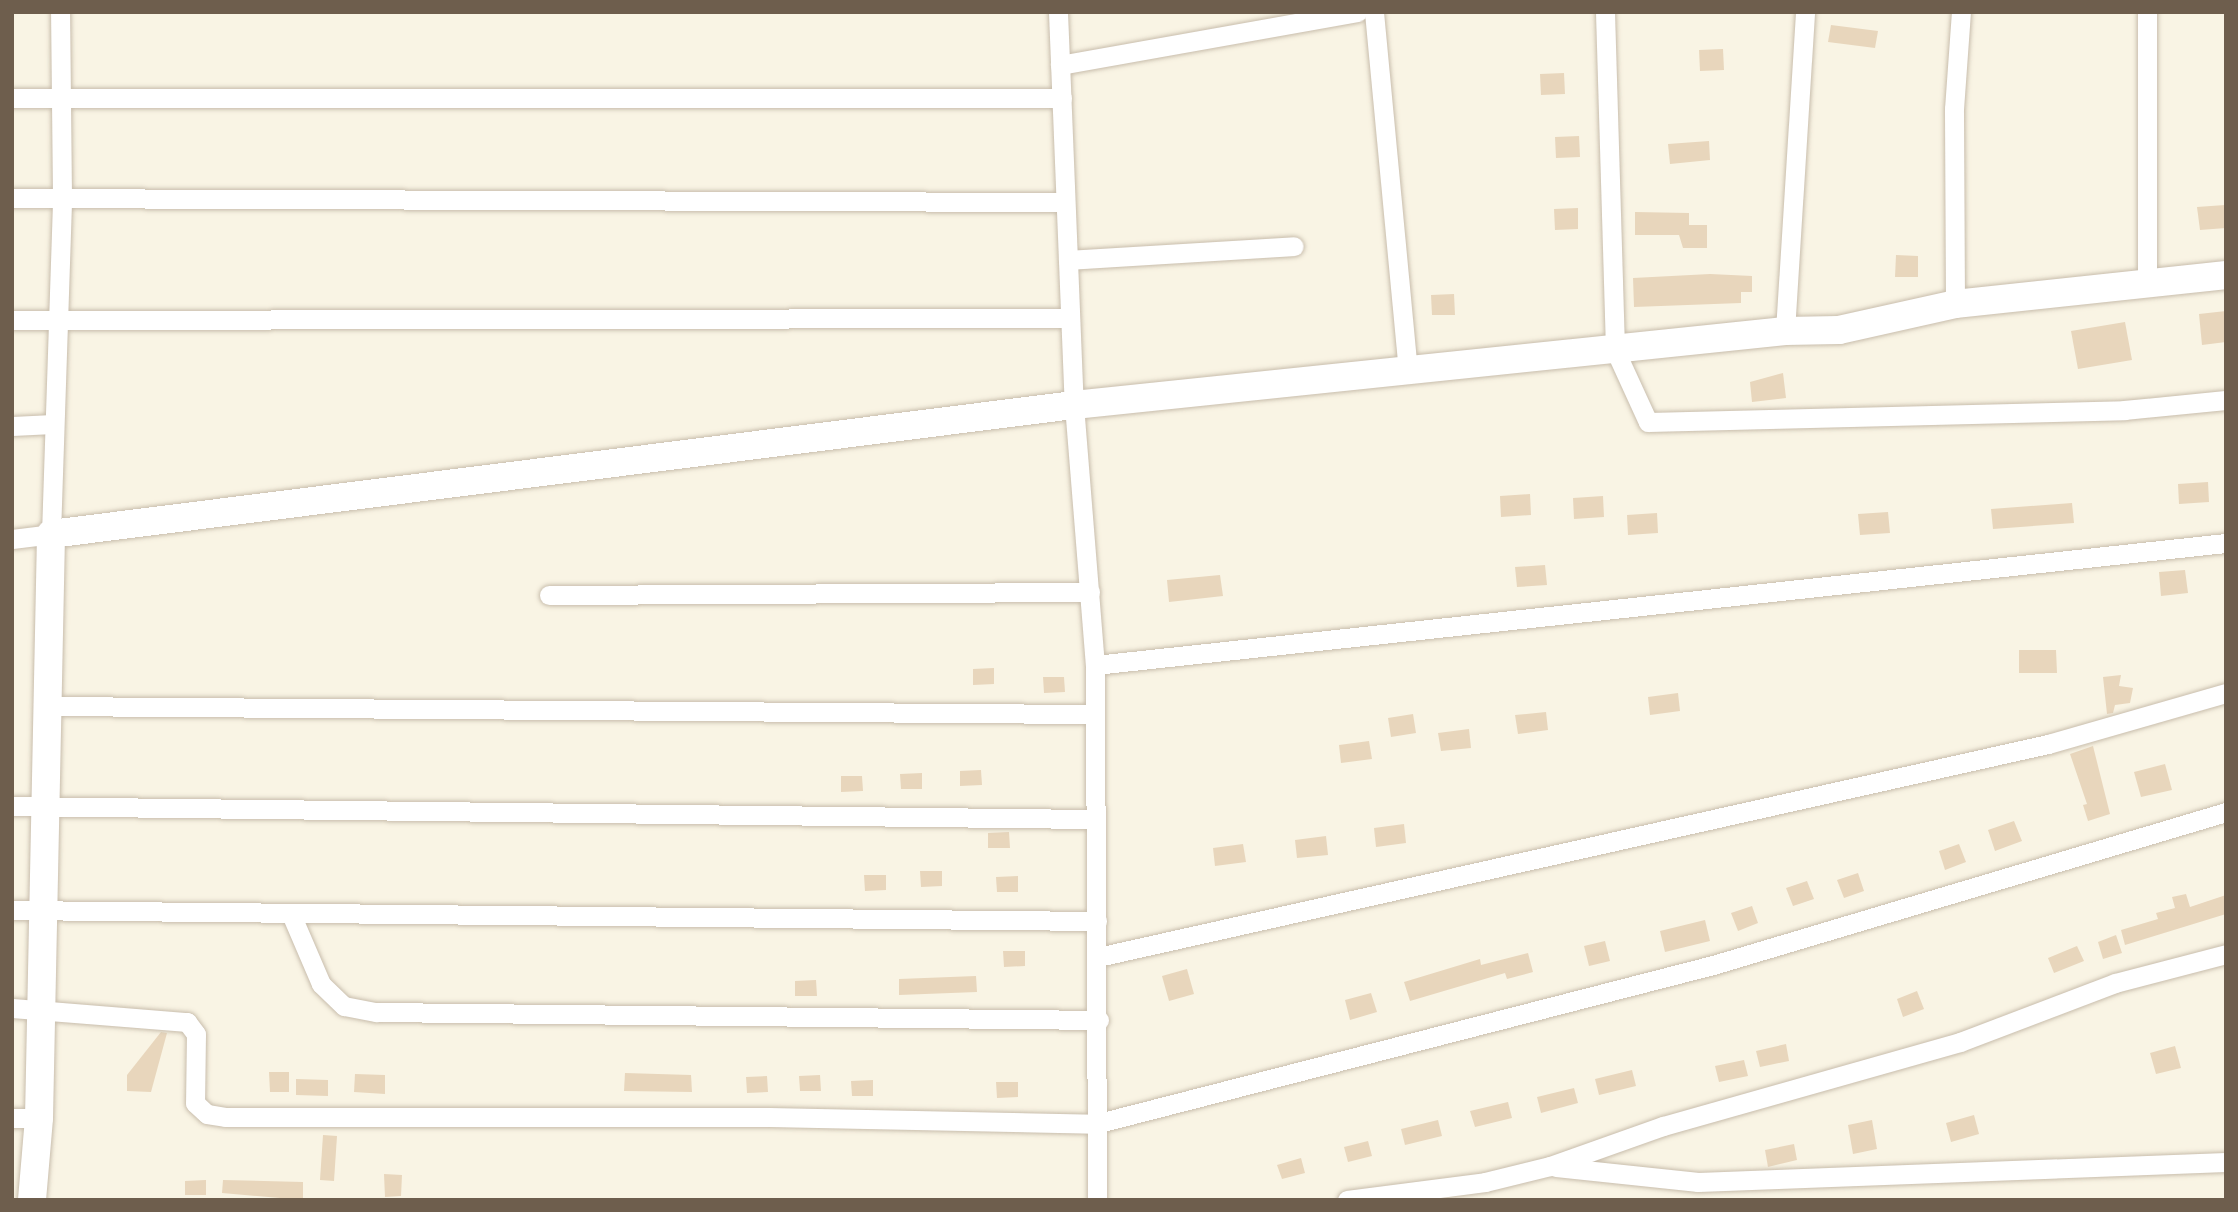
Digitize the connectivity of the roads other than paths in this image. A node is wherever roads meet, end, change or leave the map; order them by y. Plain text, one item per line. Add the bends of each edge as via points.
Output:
1 (60, 12) edge
2 (1058, 12) edge
3 (1357, 12) edge
4 (1374, 12) edge
5 (1605, 12) edge
6 (1805, 12) edge
7 (1961, 12) edge
8 (2147, 12) edge
9 (1060, 65) junction
10 (12, 98) edge
11 (59, 98) junction
12 (1062, 98) junction
13 (62, 197) junction
14 (12, 198) edge
15 (1065, 201) junction
16 (1294, 246) dead end
17 (1068, 260) junction
18 (2226, 275) edge
19 (2147, 285) junction
20 (1955, 304) junction
21 (55, 317) junction
22 (1070, 318) junction
23 (12, 320) edge
24 (1785, 331) junction
25 (1615, 350) junction
26 (1408, 371) junction
27 (2226, 400) edge
28 (1073, 405) junction
29 (53, 424) junction
30 (12, 426) edge
31 (51, 534) junction
32 (12, 539) edge
33 (2226, 543) edge
34 (1090, 592) junction
35 (549, 595) dead end
36 (1095, 665) junction
37 (2226, 692) edge
38 (47, 706) junction
39 (1094, 714) junction
40 (12, 806) edge
41 (45, 806) junction
42 (2226, 812) edge
43 (1095, 819) junction
44 (12, 910) edge
45 (43, 911) junction
46 (291, 914) junction
47 (1097, 921) junction
48 (2226, 954) edge
49 (1098, 957) junction
50 (25, 1008) edge
51 (1099, 1020) junction
52 (26, 1118) edge
53 (1095, 1124) junction
54 (2226, 1162) edge
55 (1550, 1166) junction
56 (32, 1200) edge
57 (1097, 1200) edge
58 (1347, 1200) edge

1 - 11 street
2 - 9 street
3 - 9 street
4 - 26 street
5 - 25 street
6 - 24 street
7 - 20 street via 1954,109
8 - 19 street
9 - 12 street
10 - 11 street
11 - 12 street
11 - 13 street
12 - 15 street
13 - 14 street
13 - 15 street
13 - 21 street
15 - 17 street
16 - 17 street
17 - 22 street
18 - 19 street
19 - 20 street
20 - 24 street via 1839,330
21 - 22 street
21 - 23 street
21 - 29 street
22 - 28 street
24 - 25 street
25 - 26 street
25 - 27 street via 1648,422 2124,410
26 - 28 street
28 - 31 street
28 - 34 street
29 - 30 street
29 - 31 street
31 - 32 street
31 - 38 street
33 - 36 street
34 - 35 street
34 - 36 street
36 - 39 street
37 - 49 street via 2048,744
38 - 39 street
38 - 41 street
39 - 43 street
40 - 41 street
41 - 43 street
41 - 45 street
42 - 53 street via 1713,965
43 - 47 street
44 - 45 street
45 - 46 street
45 - 50 street
46 - 47 street
46 - 51 street via 321,984 344,1006 376,1012
47 - 49 street
48 - 55 street via 2115,983 1961,1042 1663,1126
49 - 51 street
50 - 52 street
50 - 53 street via 187,1022 196,1034 195,1103 207,1114 225,1117 769,1117
51 - 53 street
52 - 56 street
53 - 57 street
54 - 55 street via 1698,1182
55 - 58 street via 1485,1182

